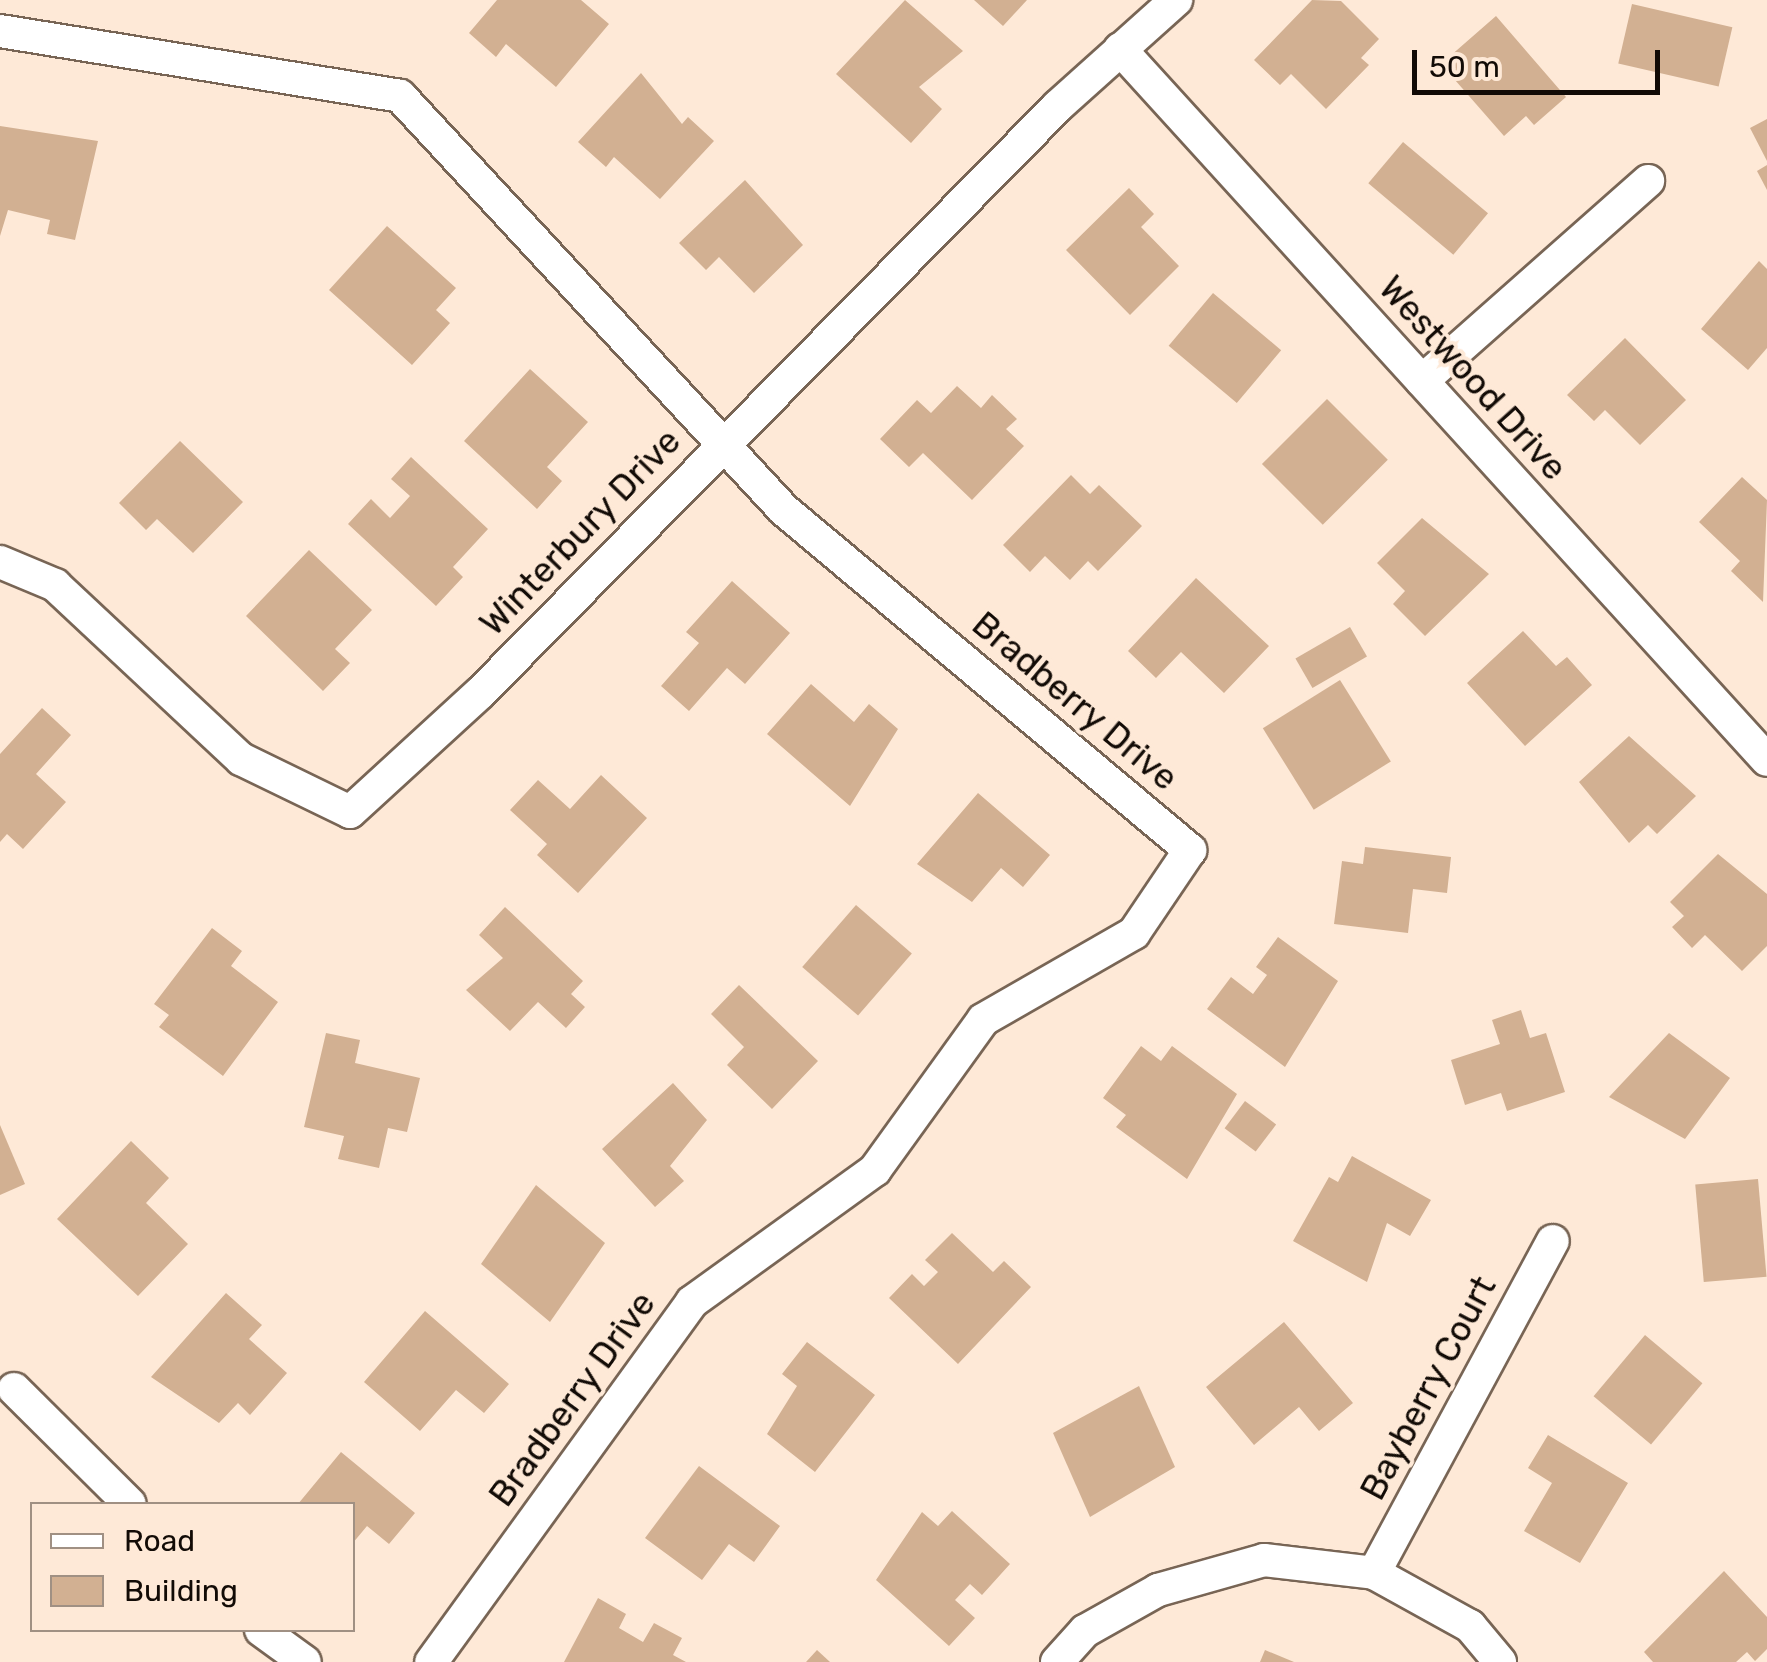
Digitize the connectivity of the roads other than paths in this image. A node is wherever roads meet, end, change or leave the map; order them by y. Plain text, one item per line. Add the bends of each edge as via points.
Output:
1 (1176, 0) edge
2 (0, 31) edge
3 (1120, 50) junction
4 (1648, 181) dead end
5 (1422, 381) junction
6 (724, 440) junction
7 (0, 562) edge
8 (1762, 744) edge
9 (1553, 1240) dead end
10 (14, 1389) dead end
11 (128, 1502) edge
12 (1374, 1573) junction
13 (264, 1632) edge
14 (305, 1662) edge
15 (430, 1662) edge
16 (1057, 1662) edge
17 (1500, 1662) edge

1 - 3 street, Winterbury Drive
2 - 6 street, Bradberry Drive via 400,96
3 - 5 street, Westwood Drive
3 - 6 street, Winterbury Drive
4 - 5 street
5 - 8 street, Westwood Drive
6 - 7 street, Winterbury Drive via 480,693 350,812 242,759 55,585
6 - 15 street, Bradberry Drive via 784,510 1190,850 1134,932 983,1020 874,1170 692,1302
9 - 12 street, Bayberry Court
10 - 11 street
12 - 16 street via 1264,1560 1158,1590 1085,1631
12 - 17 street via 1470,1626
13 - 14 street

